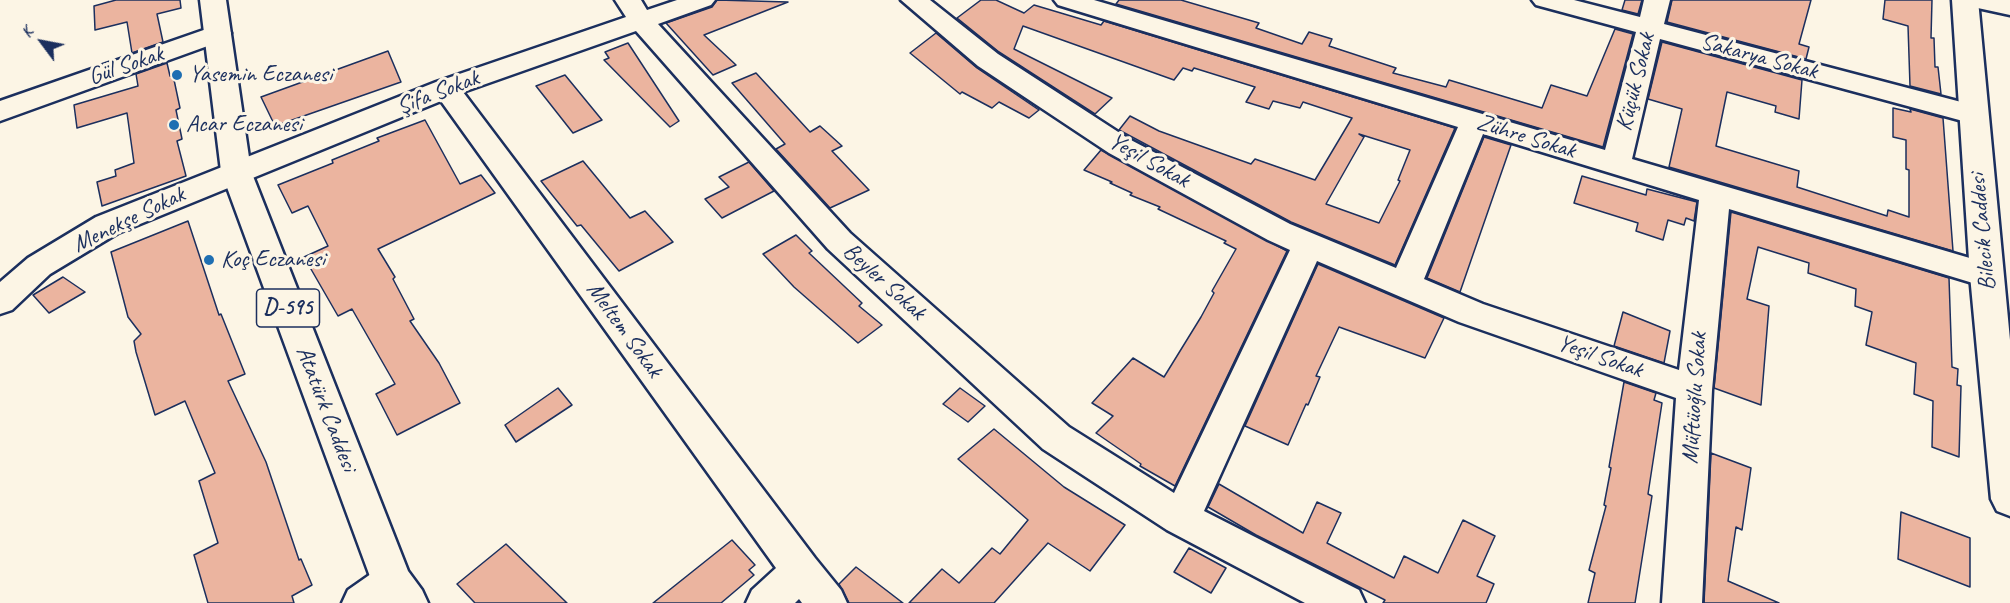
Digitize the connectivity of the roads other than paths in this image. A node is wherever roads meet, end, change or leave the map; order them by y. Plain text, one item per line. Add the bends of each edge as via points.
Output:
1 (213, 0) edge
2 (702, 0) edge
3 (914, 0) edge
4 (1066, 0) edge
5 (1545, 0) edge
6 (1657, 0) edge
7 (1965, 0) edge
8 (1973, 0) edge
9 (2010, 7) edge
10 (634, 10) edge
11 (1650, 27) junction
12 (218, 33) junction
13 (446, 88) junction
14 (0, 112) edge
15 (1974, 115) junction
16 (1474, 122) junction
17 (1616, 164) junction
18 (236, 171) junction
19 (1715, 194) junction
20 (1309, 244) junction
21 (1986, 275) junction
22 (1406, 285) junction
23 (0, 301) edge
24 (1694, 390) junction
25 (2006, 410) edge
26 (2010, 500) edge
27 (1181, 519) junction
28 (801, 571) junction
29 (387, 596) edge
30 (766, 603) edge
31 (827, 603) edge
32 (1346, 603) edge
33 (1682, 603) edge

1 - 12 street, Atatürk Caddesi / D-595
2 - 10 street, Şifa Sokak
3 - 20 street, Yeşil Sokak via 988,60 1119,146 1279,232
4 - 16 street, Zühre Sokak
5 - 11 street, Sakarya Sokak
6 - 11 street, Küçük Sokak
7 - 15 street, Bilecik Caddesi
8 - 9 street
10 - 13 street, Şifa Sokak
10 - 27 street, Beyler Sokak via 847,249 1056,438
11 - 15 street, Sakarya Sokak
11 - 17 street, Küçük Sokak
12 - 14 street, Gül Sokak
12 - 18 street, Atatürk Caddesi / D-595
13 - 18 street, Şifa Sokak
13 - 28 street, Meltem Sokak
15 - 21 street, Bilecik Caddesi
16 - 17 street, Zühre Sokak
16 - 22 street
17 - 19 street, Zühre Sokak
18 - 23 street, Menekşe Sokak via 107,225 39,266
18 - 29 street, Atatürk Caddesi / D-595
19 - 21 street, Zühre Sokak
19 - 24 street, Müftüoğlu Sokak
20 - 22 street, Yeşil Sokak
20 - 27 street
21 - 25 street, Bilecik Caddesi
22 - 24 street, Yeşil Sokak via 1471,313
24 - 33 street, Müftüoğlu Sokak
25 - 26 street, Bilecik Caddesi
27 - 32 street, Beyler Sokak
28 - 30 street
28 - 31 street, Meltem Sokak

